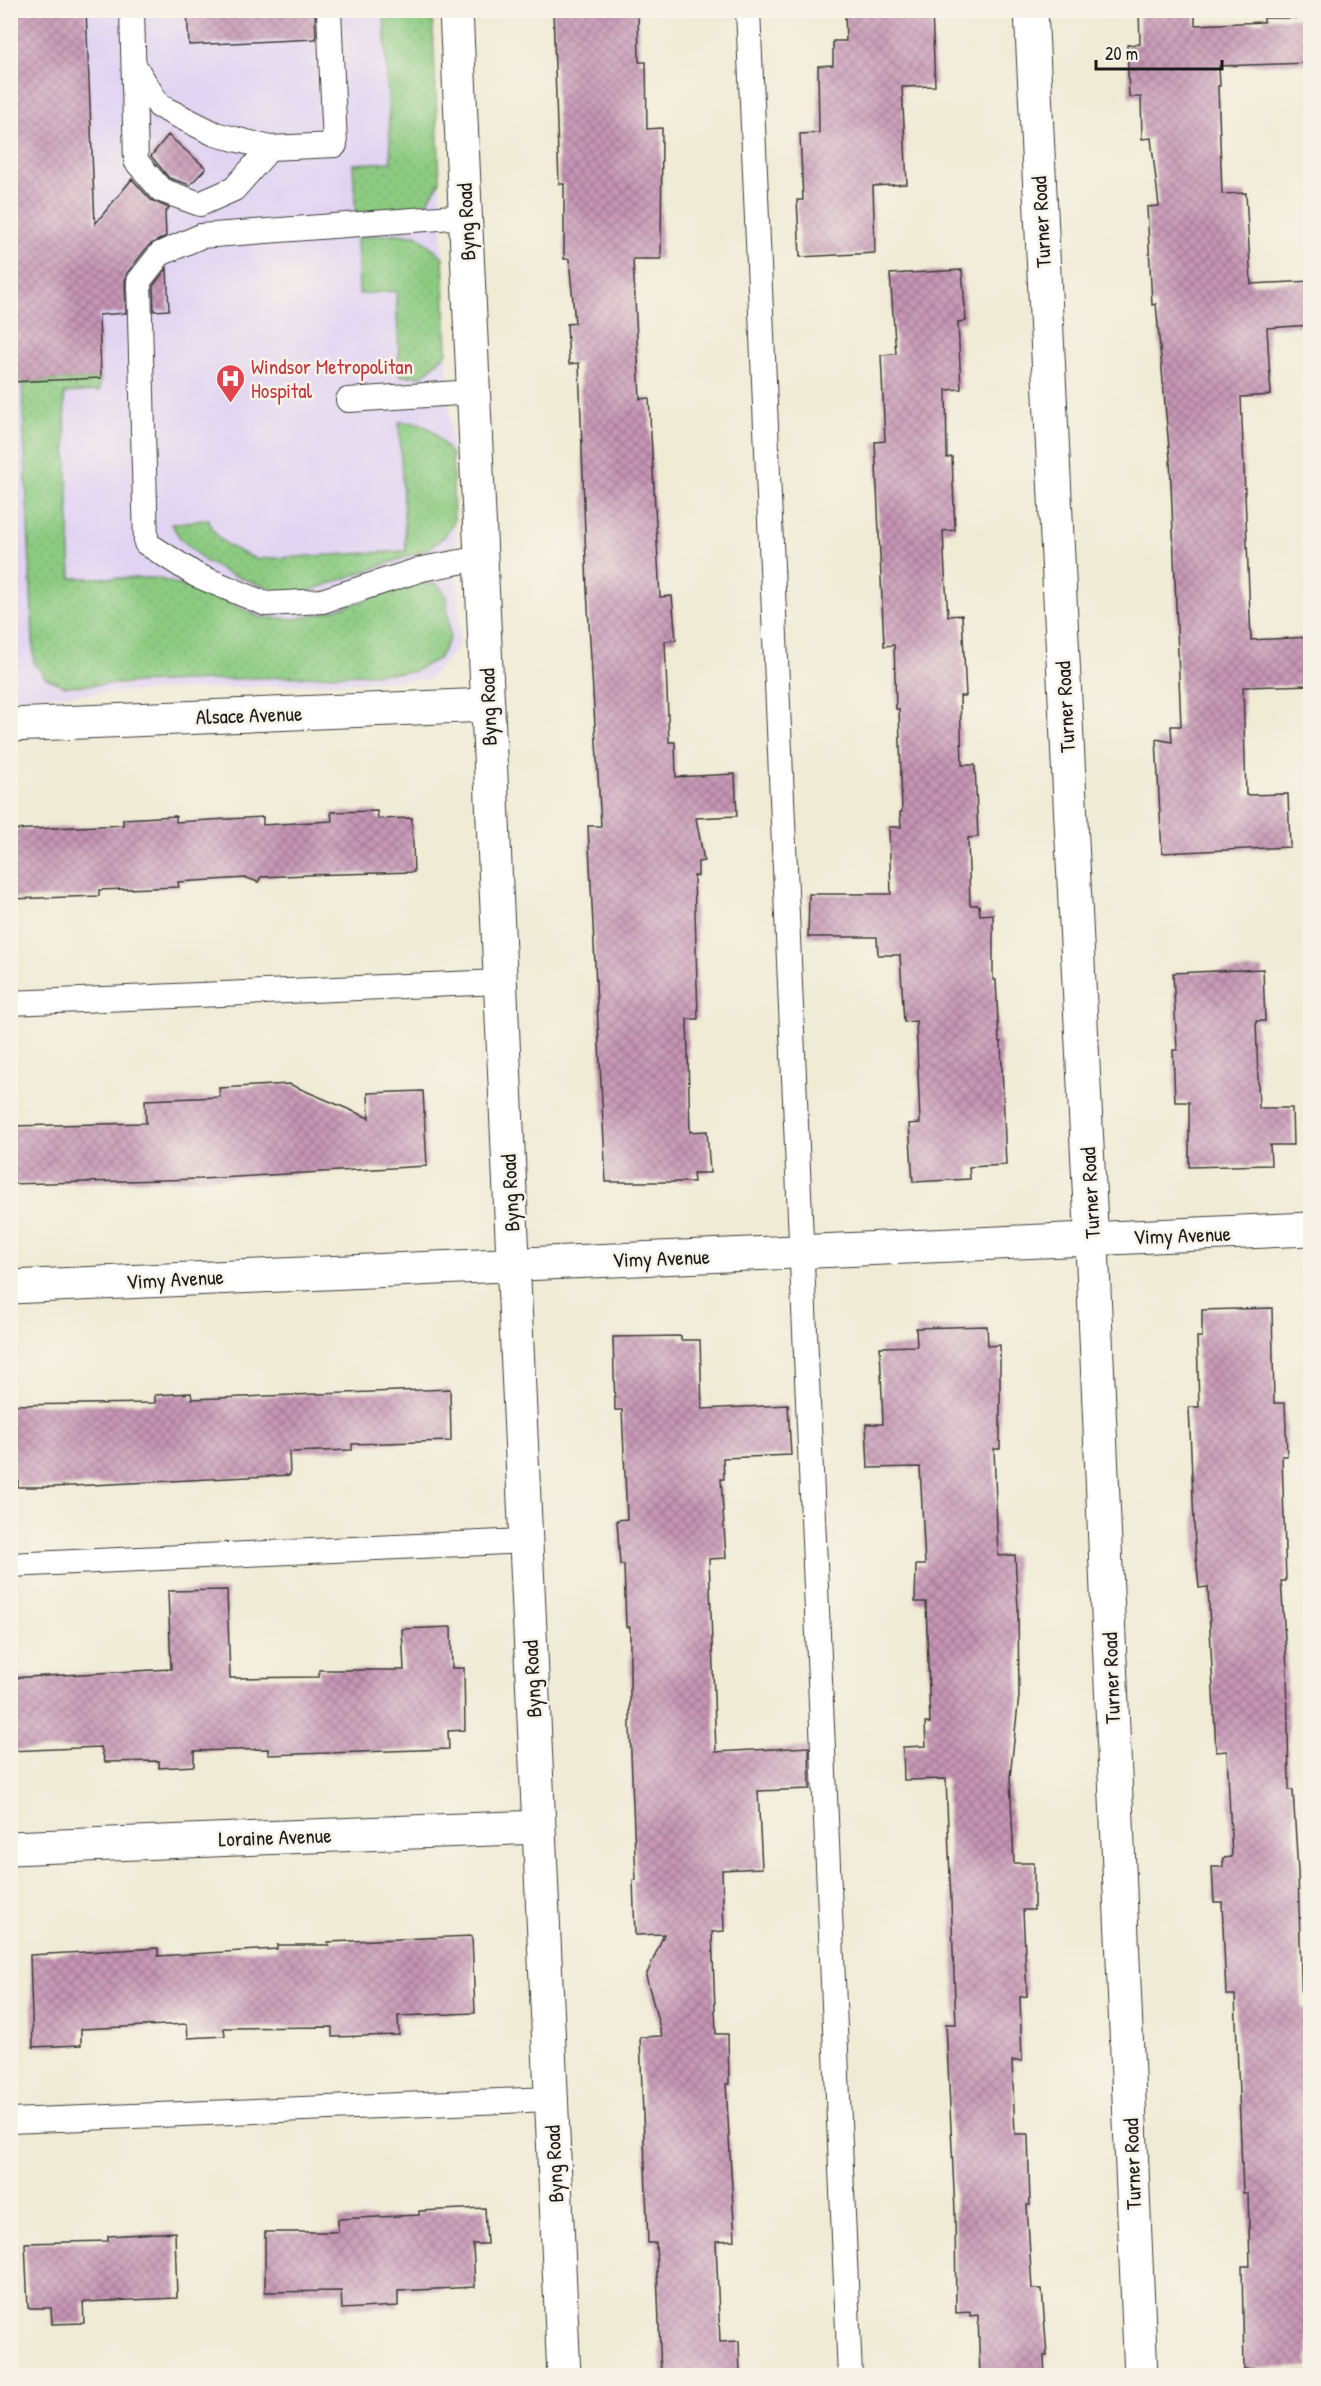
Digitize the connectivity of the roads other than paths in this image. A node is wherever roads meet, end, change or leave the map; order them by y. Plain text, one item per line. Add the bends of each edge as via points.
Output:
1 (132, 10) edge
2 (329, 10) edge
3 (456, 10) edge
4 (748, 10) edge
5 (1031, 10) edge
6 (134, 65) junction
7 (270, 148) junction
8 (466, 216) junction
9 (474, 392) junction
10 (348, 400) dead end
11 (481, 558) junction
12 (488, 705) junction
13 (10, 724) edge
14 (500, 982) junction
15 (10, 1003) edge
16 (1311, 1229) edge
17 (1092, 1239) junction
18 (801, 1252) junction
19 (513, 1264) junction
20 (10, 1287) edge
21 (525, 1541) junction
22 (10, 1565) edge
23 (539, 1827) junction
24 (10, 1848) edge
25 (551, 2099) junction
26 (10, 2121) edge
27 (564, 2376) edge
28 (850, 2376) edge
29 (1141, 2376) edge

1 - 6 lane
2 - 7 lane via 335,145
3 - 8 street, Byng Road
4 - 18 lane
5 - 17 street, Turner Road
6 - 7 lane via 159,106 215,135
6 - 7 lane via 136,161 161,190 200,204 234,189
8 - 9 street, Byng Road
8 - 11 lane via 201,236 160,254 139,280 146,543 196,575 266,604 322,601 422,569
9 - 10 lane
9 - 11 street, Byng Road
11 - 12 street, Byng Road
12 - 13 street, Alsace Avenue
12 - 14 street, Byng Road
14 - 15 lane
14 - 19 street, Byng Road
16 - 17 street, Vimy Avenue
17 - 18 street, Vimy Avenue
17 - 29 street, Turner Road
18 - 19 street, Vimy Avenue
18 - 28 lane
19 - 20 street, Vimy Avenue
19 - 21 street, Byng Road
21 - 22 lane
21 - 23 street, Byng Road
23 - 24 street, Loraine Avenue
23 - 25 street, Byng Road
25 - 26 lane
25 - 27 street, Byng Road

